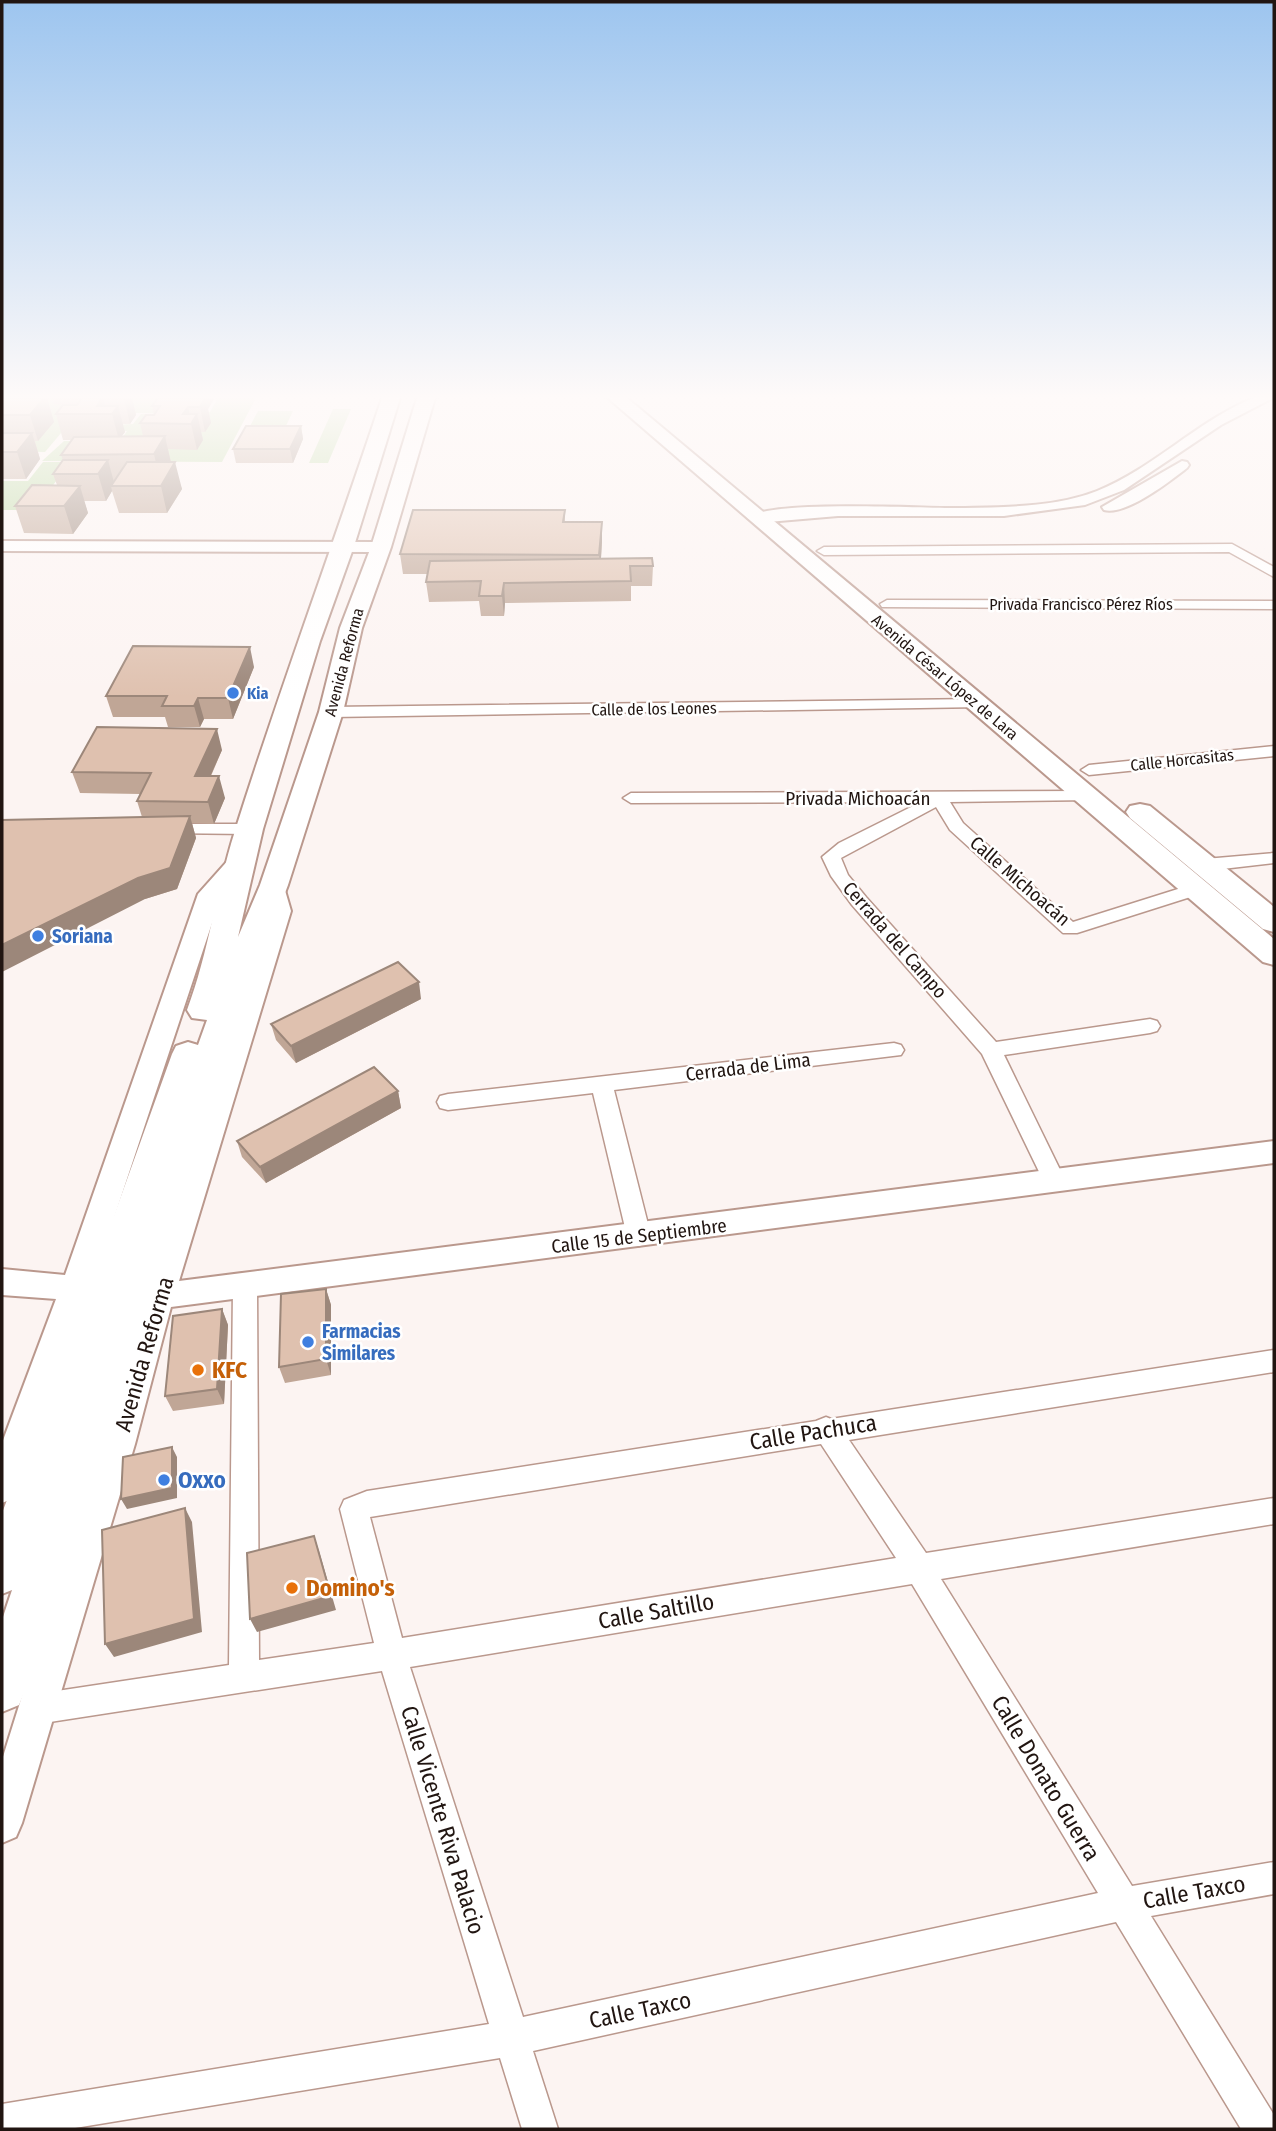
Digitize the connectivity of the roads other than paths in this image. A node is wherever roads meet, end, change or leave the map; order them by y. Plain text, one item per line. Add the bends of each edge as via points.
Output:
1 (360, 497) edge
2 (394, 497) edge
3 (743, 497) edge
4 (747, 497) edge
5 (1092, 497) edge
6 (1130, 497) edge
7 (913, 517) junction
8 (773, 521) junction
9 (2, 546) edge
10 (344, 547) junction
11 (381, 547) junction
12 (824, 551) junction
13 (1274, 573) edge
14 (887, 604) junction
15 (1274, 605) edge
16 (977, 704) junction
17 (331, 712) junction
18 (1274, 751) edge
19 (1089, 770) junction
20 (1086, 796) junction
21 (631, 798) dead end
22 (940, 799) junction
23 (152, 829) edge
24 (244, 845) junction
25 (1274, 858) edge
26 (1205, 865) junction
27 (1196, 889) junction
28 (1274, 922) edge
29 (1274, 955) edge
30 (1150, 1026) dead end
31 (894, 1050) dead end
32 (991, 1050) junction
33 (602, 1084) junction
34 (448, 1102) dead end
35 (1274, 1152) edge
36 (1055, 1182) junction
37 (639, 1236) junction
38 (2, 1282) edge
39 (245, 1286) junction
40 (119, 1292) junction
41 (1274, 1361) edge
42 (826, 1429) junction
43 (2, 1487) edge
44 (354, 1509) joint
45 (1274, 1511) edge
46 (918, 1567) junction
47 (2, 1572) edge
48 (392, 1656) junction
49 (244, 1679) junction
50 (2, 1688) edge
51 (37, 1709) junction
52 (2, 1823) edge
53 (1274, 1878) edge
54 (1124, 1904) junction
55 (510, 2038) junction
56 (2, 2122) edge
57 (540, 2129) edge
58 (1262, 2129) edge

1 - 10 main road, Avenida Reforma
2 - 11 main road, Avenida Reforma
3 - 8 main road, Avenida César López de Lara
4 - 8 main road, Avenida César López de Lara
5 - 7 street via 1023,510
6 - 7 street via 1102,509 1030,522
7 - 8 street
8 - 12 main road, Avenida César López de Lara
8 - 16 main road, Avenida César López de Lara
9 - 10 street
10 - 11 street
10 - 24 main road, Avenida Reforma via 308,641
11 - 17 main road, Avenida Reforma via 352,628
12 - 13 street via 1232,548
12 - 14 main road, Avenida César López de Lara
14 - 15 street, Privada Francisco Pérez Ríos
14 - 19 main road, Avenida César López de Lara
16 - 17 street, Calle de los Leones
16 - 20 main road, Avenida César López de Lara
17 - 40 main road, Avenida Reforma via 274,885
18 - 19 street, Calle Horcasitas
19 - 26 main road, Avenida César López de Lara
20 - 22 street, Privada Michoacán
20 - 27 main road, Avenida César López de Lara
21 - 22 street, Privada Michoacán
22 - 27 street, Calle Michoacán via 956,825 1070,929
22 - 32 street, Cerrada del Campo via 831,857 859,901
23 - 24 street
24 - 40 main road, Avenida Reforma via 213,983
25 - 26 street
26 - 28 main road, Avenida César López de Lara
27 - 29 main road, Avenida César López de Lara
30 - 32 street
31 - 33 street, Cerrada de Lima
32 - 36 street, Cerrada del Campo
33 - 34 street, Cerrada de Lima
33 - 37 street
35 - 36 street, Calle 15 de Septiembre
36 - 37 street, Calle 15 de Septiembre
37 - 39 street, Calle 15 de Septiembre
38 - 40 street, Calle 15 de Septiembre
39 - 40 street, Calle 15 de Septiembre
39 - 49 street
40 - 43 street, Avenida Reforma
40 - 47 main road, Avenida Reforma
40 - 50 main road, Avenida Reforma
40 - 51 street, Avenida Reforma via 118,1444
41 - 42 street, Calle Pachuca
42 - 44 street, Calle Pachuca
42 - 46 street, Calle Donato Guerra
44 - 48 street, Calle Vicente Riva Palacio
45 - 46 street, Calle Saltillo
46 - 48 street, Calle Saltillo
46 - 54 street, Calle Donato Guerra
48 - 49 street, Calle Saltillo
48 - 55 street, Calle Vicente Riva Palacio
49 - 51 street, Calle Saltillo
51 - 52 street, Avenida Reforma
53 - 54 street, Calle Taxco
54 - 55 street, Calle Taxco
54 - 58 street, Calle Donato Guerra
55 - 56 street, Calle Taxco
55 - 57 street, Calle Vicente Riva Palacio

